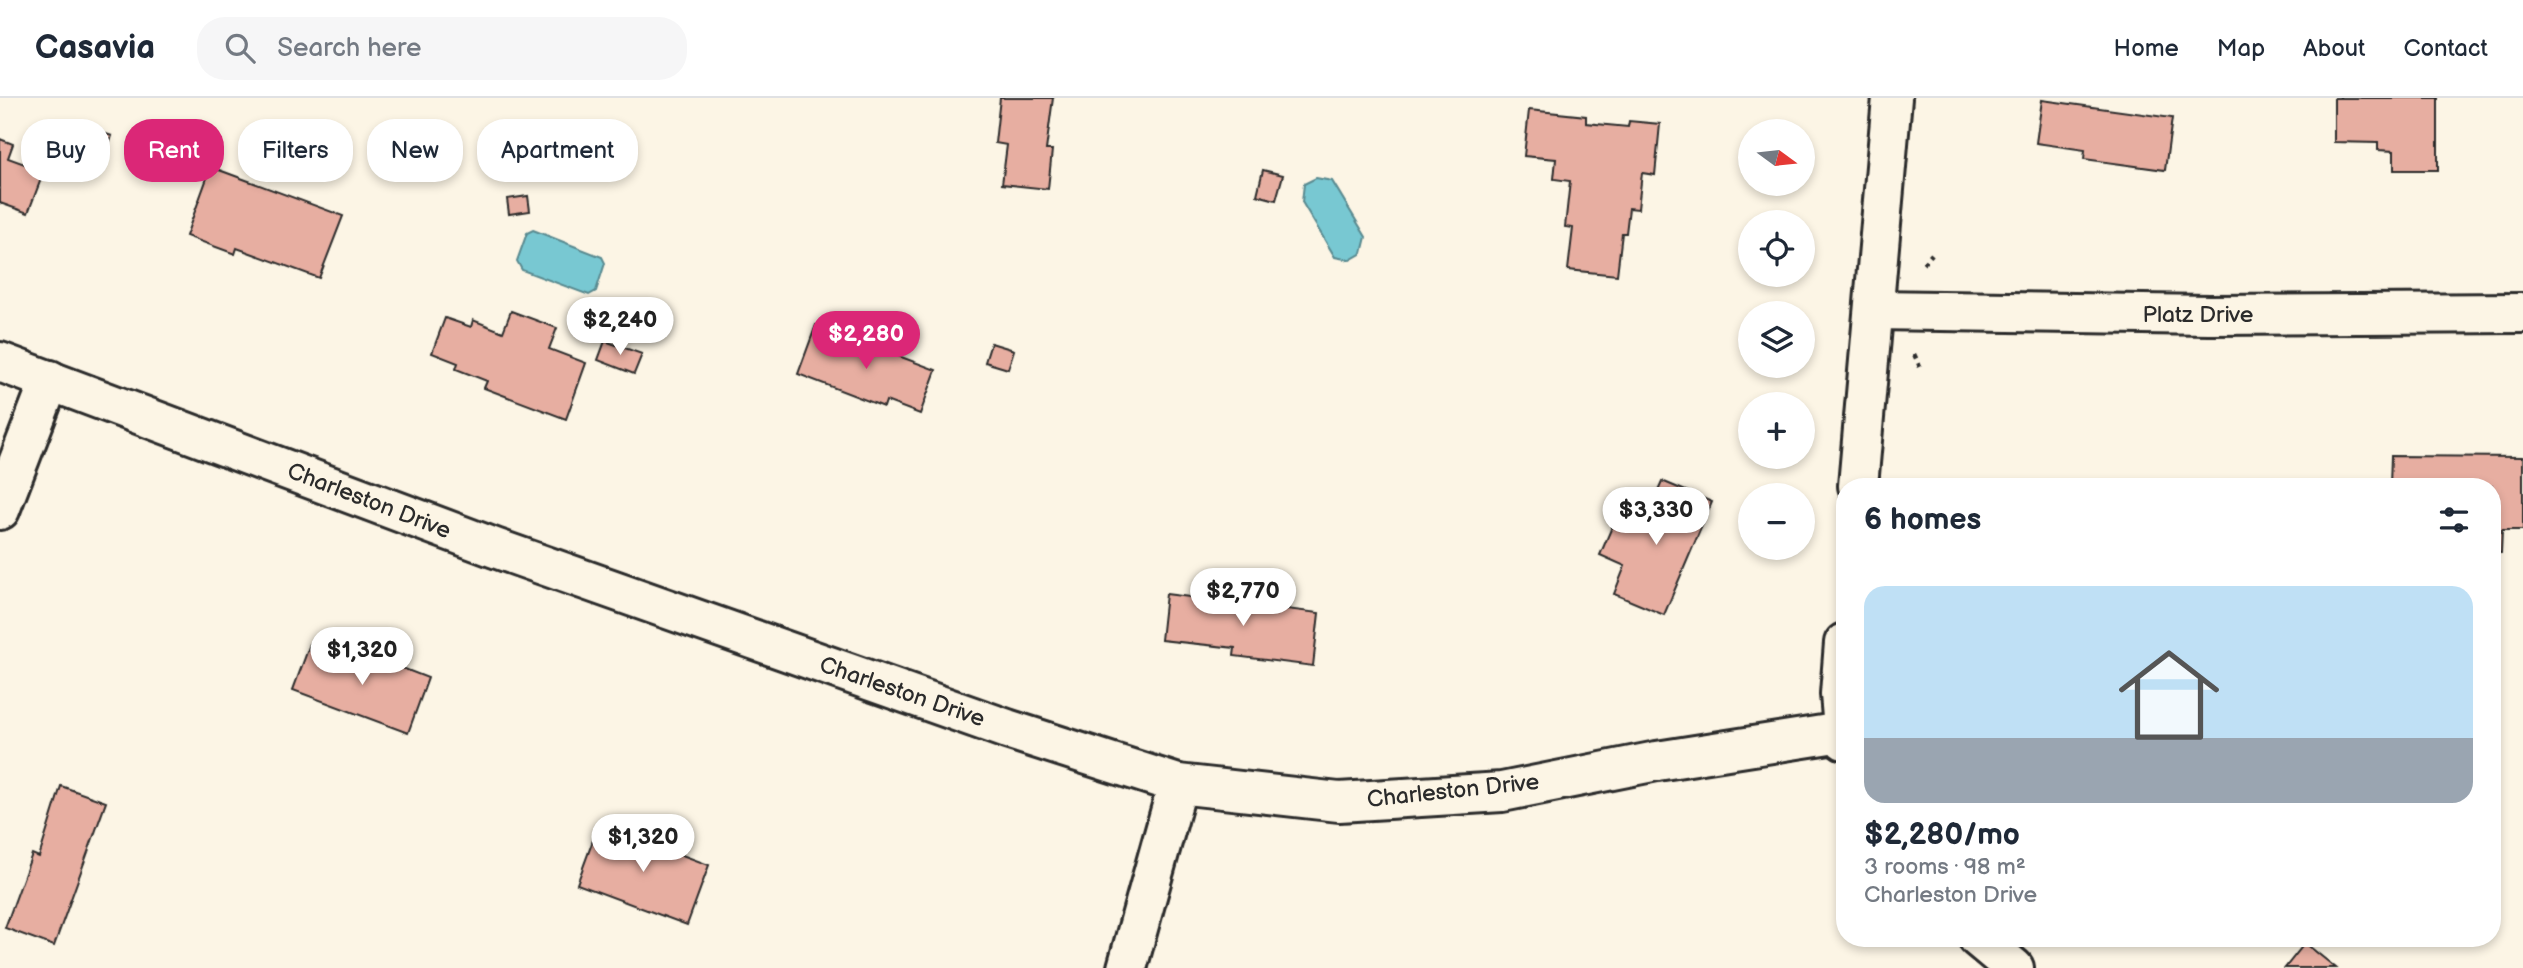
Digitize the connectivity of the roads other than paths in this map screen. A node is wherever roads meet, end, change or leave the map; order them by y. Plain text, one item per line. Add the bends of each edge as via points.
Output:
1 (1892, 98) edge
2 (1874, 310) junction
3 (2523, 313) edge
4 (0, 362) edge
5 (50, 380) junction
6 (1859, 478) edge
7 (0, 510) edge
8 (1836, 737) edge
9 (1178, 784) junction
10 (1989, 947) edge
11 (1127, 968) edge
12 (2014, 968) edge

1 - 2 street
2 - 3 street, Platz Drive
2 - 6 street
4 - 5 street, Charleston Drive
5 - 7 street
5 - 9 street, Charleston Drive via 495,548 1007,729
8 - 9 street, Charleston Drive via 1657,761 1502,792 1339,802
9 - 11 street
10 - 12 street

